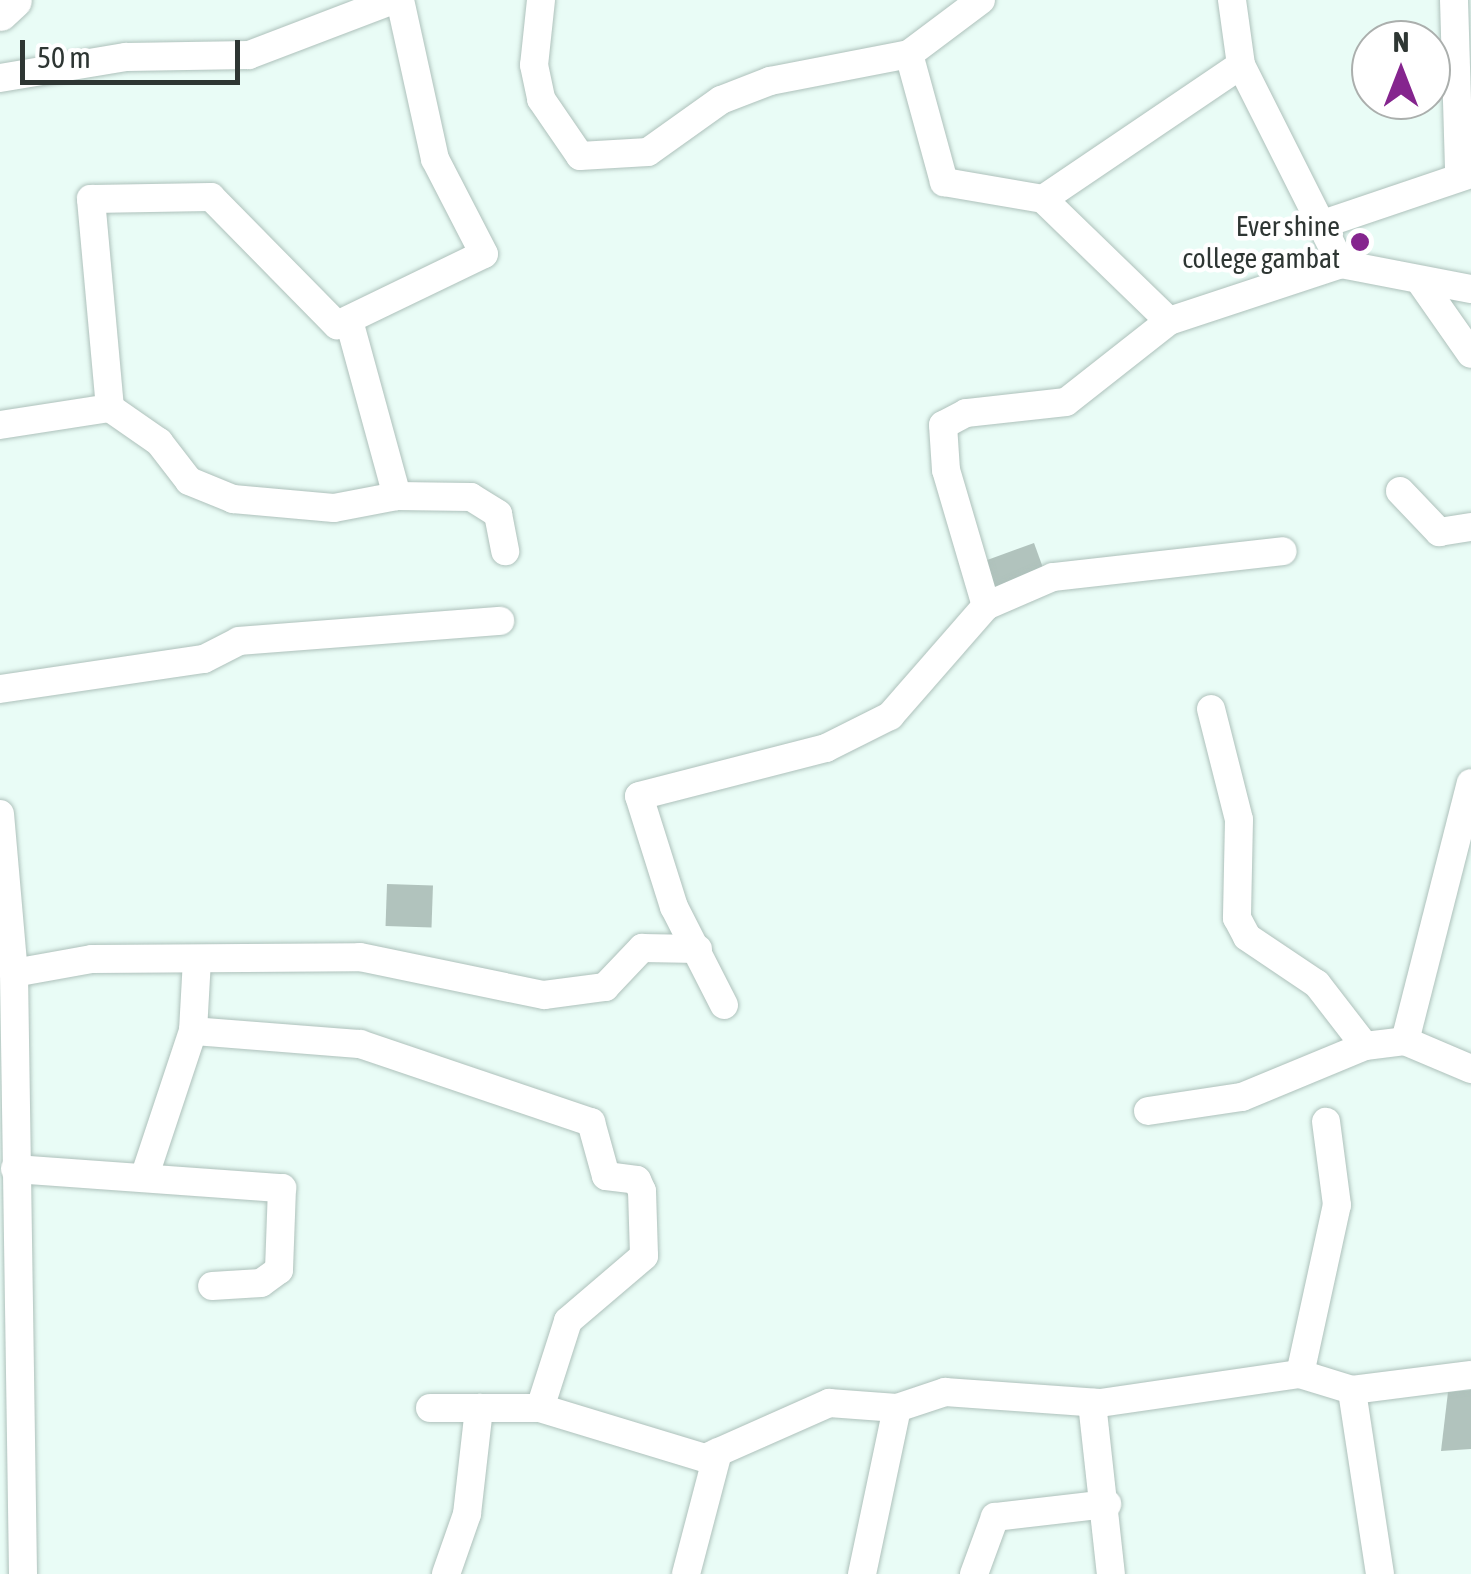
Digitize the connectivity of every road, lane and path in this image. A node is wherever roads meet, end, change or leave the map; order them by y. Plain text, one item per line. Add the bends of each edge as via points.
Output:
1 (14, 0) edge
2 (396, 0) edge
3 (541, 0) edge
4 (981, 0) edge
5 (1232, 0) edge
6 (1454, 0) edge
7 (0, 13) edge
8 (908, 54) junction
9 (1241, 65) junction
10 (0, 78) edge
11 (1465, 173) edge
12 (1043, 199) junction
13 (1323, 224) junction
14 (1341, 264) junction
15 (1422, 284) junction
16 (1471, 290) edge
17 (349, 320) junction
18 (1169, 321) junction
19 (1471, 354) edge
20 (110, 408) junction
21 (0, 425) edge
22 (1400, 491) dead end
23 (398, 496) junction
24 (1471, 527) edge
25 (1283, 551) dead end
26 (505, 552) dead end
27 (986, 606) junction
28 (500, 621) dead end
29 (0, 689) edge
30 (1211, 709) dead end
31 (1471, 783) edge
32 (0, 814) edge
33 (698, 949) junction
34 (197, 959) junction
35 (14, 973) junction
36 (724, 1004) dead end
37 (193, 1031) junction
38 (8, 1038) edge
39 (1405, 1041) junction
40 (1365, 1046) junction
41 (1471, 1069) edge
42 (1148, 1111) dead end
43 (1326, 1122) dead end
44 (16, 1169) junction
45 (144, 1178) junction
46 (212, 1286) dead end
47 (1300, 1374) junction
48 (1471, 1376) edge
49 (1352, 1390) junction
50 (1092, 1402) junction
51 (430, 1408) dead end
52 (479, 1408) junction
53 (540, 1408) junction
54 (897, 1408) junction
55 (718, 1452) junction
56 (1107, 1504) junction
57 (23, 1574) edge
58 (446, 1574) edge
59 (686, 1574) edge
60 (862, 1574) edge
61 (974, 1574) edge
62 (1111, 1574) edge
63 (1380, 1574) edge

1 - 7 street
2 - 10 street via 250,55 126,57
2 - 17 street via 435,159 484,254
3 - 8 street via 534,65 542,99 580,156 648,152 720,100 770,81
4 - 8 street
5 - 9 street
6 - 11 street
8 - 12 street via 944,182
9 - 12 street
9 - 13 street
11 - 13 street
12 - 18 street
13 - 14 street
14 - 15 street
14 - 18 street
15 - 16 street
15 - 19 street
17 - 20 street via 337,326 211,197 91,199
17 - 23 street
18 - 27 street via 1066,402 966,412 943,425 946,470
20 - 21 street
20 - 23 street via 158,442 188,481 233,499 334,508
22 - 24 street via 1439,532
23 - 26 street via 480,502 498,514
25 - 27 street via 1053,577
27 - 33 street via 890,716 826,748 639,796 674,907
28 - 29 street via 238,641 204,659
30 - 40 street via 1239,820 1238,918 1248,937 1317,984
31 - 39 street
32 - 35 street
33 - 34 street via 642,948 605,986 544,995 360,957
33 - 36 street
34 - 35 street via 92,959
34 - 37 street
35 - 38 street
37 - 45 street
37 - 53 street via 360,1044 592,1122 606,1176 637,1180 642,1191 644,1256 568,1321
38 - 44 street
39 - 40 street
39 - 41 street
40 - 42 street via 1242,1096
43 - 47 street via 1336,1205
44 - 45 street
44 - 57 street
45 - 46 street via 282,1188 278,1270 261,1283
47 - 49 street
47 - 50 street
48 - 49 street
49 - 63 street
50 - 54 street via 945,1392
50 - 56 street
51 - 52 street
52 - 53 street
52 - 58 street via 467,1514
53 - 55 street via 704,1458
54 - 55 street via 829,1402
54 - 60 street
55 - 59 street
56 - 61 street via 995,1516
56 - 62 street

